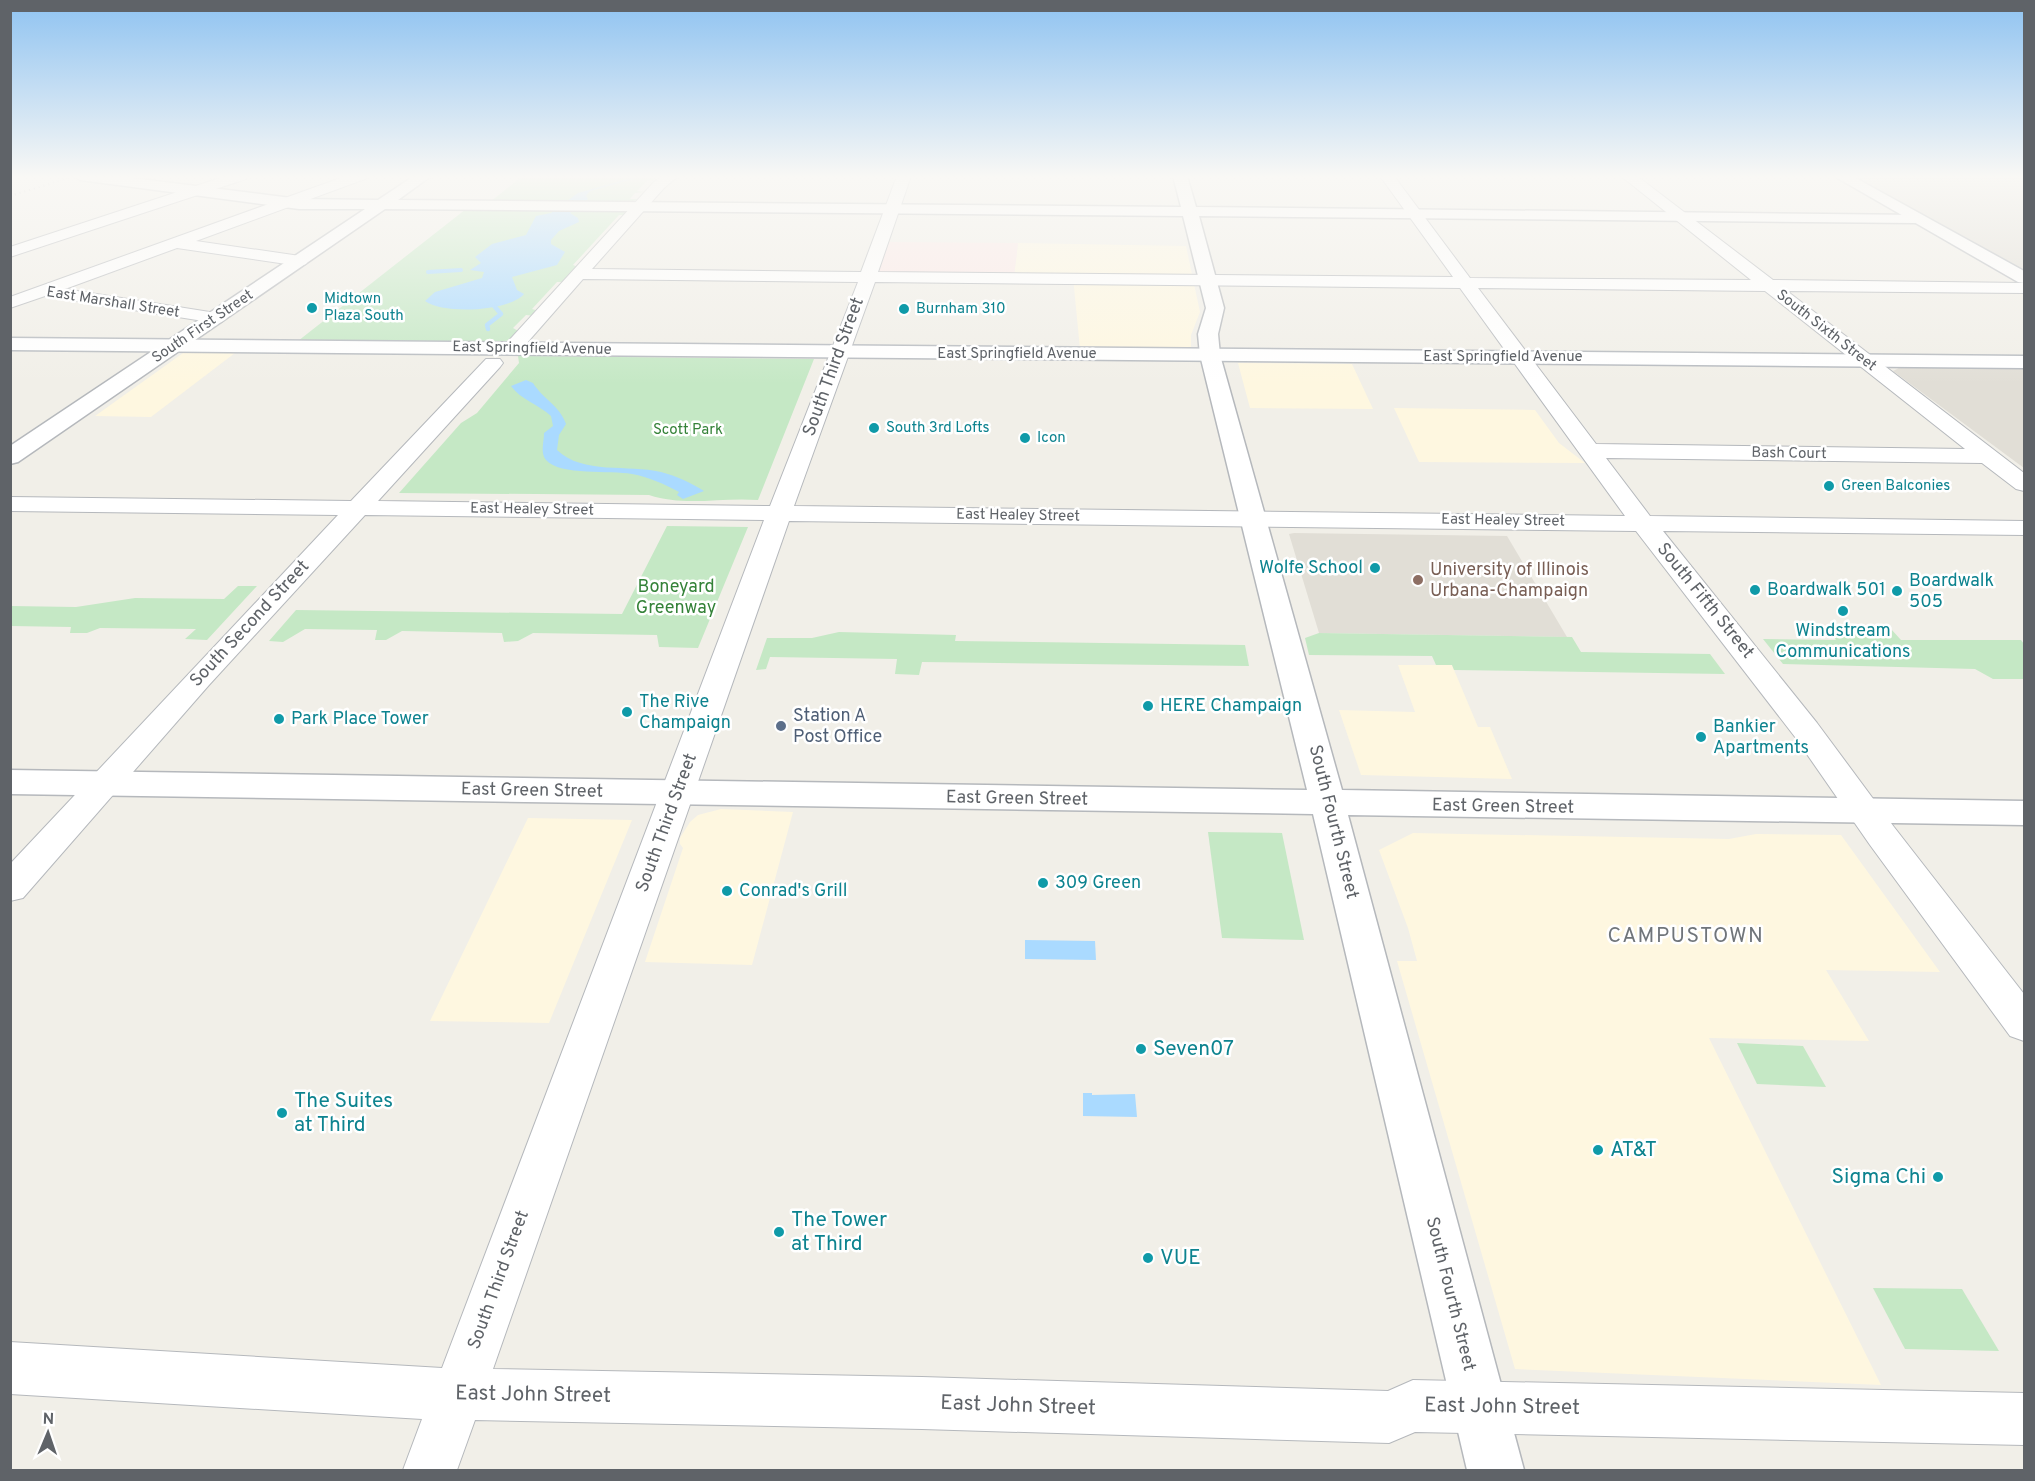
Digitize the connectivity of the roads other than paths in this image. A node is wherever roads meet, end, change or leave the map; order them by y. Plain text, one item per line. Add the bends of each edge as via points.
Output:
1 (31, 245) edge
2 (168, 245) edge
3 (189, 245) edge
4 (323, 245) edge
5 (605, 245) edge
6 (878, 245) edge
7 (1198, 245) edge
8 (1436, 245) edge
9 (1716, 245) edge
10 (1965, 245) edge
11 (10, 252) edge
12 (300, 261) junction
13 (580, 274) junction
14 (866, 277) junction
15 (2025, 278) edge
16 (1208, 280) junction
17 (1464, 283) junction
18 (10, 285) edge
19 (1768, 286) junction
20 (2025, 288) edge
21 (43, 291) junction
22 (10, 303) edge
23 (216, 318) junction
24 (10, 344) edge
25 (175, 345) junction
26 (841, 352) junction
27 (1210, 355) junction
28 (502, 356) junction
29 (1520, 357) junction
30 (1863, 360) junction
31 (2025, 362) edge
32 (1589, 451) junction
33 (1988, 456) junction
34 (10, 457) edge
35 (2025, 483) edge
36 (10, 504) edge
37 (359, 508) junction
38 (779, 513) junction
39 (1252, 519) junction
40 (1643, 523) junction
41 (2025, 528) edge
42 (10, 782) edge
43 (105, 784) junction
44 (678, 794) junction
45 (1328, 804) junction
46 (1863, 810) junction
47 (2025, 813) edge
48 (10, 888) edge
49 (2025, 1024) edge
50 (10, 1368) edge
51 (458, 1394) junction
52 (1478, 1407) junction
53 (2025, 1419) edge
54 (430, 1470) edge
55 (1495, 1470) edge

1 - 11 street
2 - 21 street
3 - 12 street
4 - 12 street, South First Street
5 - 13 street, South Second Street
6 - 14 street, South Third Street
7 - 16 street, South Fourth Street
8 - 17 street, South Fifth Street
9 - 19 street, South Sixth Street
10 - 15 street
12 - 23 street, South First Street
13 - 14 street
13 - 28 street, South Second Street
14 - 16 street
14 - 26 street, South Third Street
16 - 17 street
16 - 27 street, South Fourth Street via 1215,308 1208,334
17 - 19 street
17 - 29 street, South Fifth Street
18 - 21 street, East Marshall Street
19 - 20 street
19 - 30 street, South Sixth Street
21 - 22 street
21 - 23 street, East Marshall Street
23 - 25 street, South First Street
24 - 25 street, East Springfield Avenue
25 - 28 street, East Springfield Avenue
25 - 34 street, South First Street
26 - 27 street, East Springfield Avenue
26 - 28 street, East Springfield Avenue
26 - 38 street, South Third Street
27 - 29 street, East Springfield Avenue
27 - 39 street, South Fourth Street
28 - 37 street, South Second Street
29 - 30 street, East Springfield Avenue
29 - 32 street, South Fifth Street
30 - 31 street, East Springfield Avenue
30 - 33 street, South Sixth Street
32 - 33 street, Bash Court
32 - 40 street, South Fifth Street
33 - 35 street, South Sixth Street
36 - 37 street, East Healey Street
37 - 38 street, East Healey Street
37 - 43 street, South Second Street
38 - 39 street, East Healey Street
38 - 44 street, South Third Street
39 - 40 street, East Healey Street
39 - 45 street, South Fourth Street
40 - 41 street, East Healey Street
40 - 46 street, South Fifth Street via 1806,730
42 - 43 street, East Green Street
43 - 44 street, East Green Street
43 - 48 street, South Second Street
44 - 45 street, East Green Street
44 - 51 street, South Third Street
45 - 46 street, East Green Street
45 - 52 street, South Fourth Street
46 - 47 street, East Green Street
46 - 49 street, South Fifth Street
50 - 51 street, East John Street
51 - 52 street, East John Street via 1389,1417 1413,1406
51 - 54 street, South Third Street
52 - 53 street, East John Street
52 - 55 street, South Fourth Street

